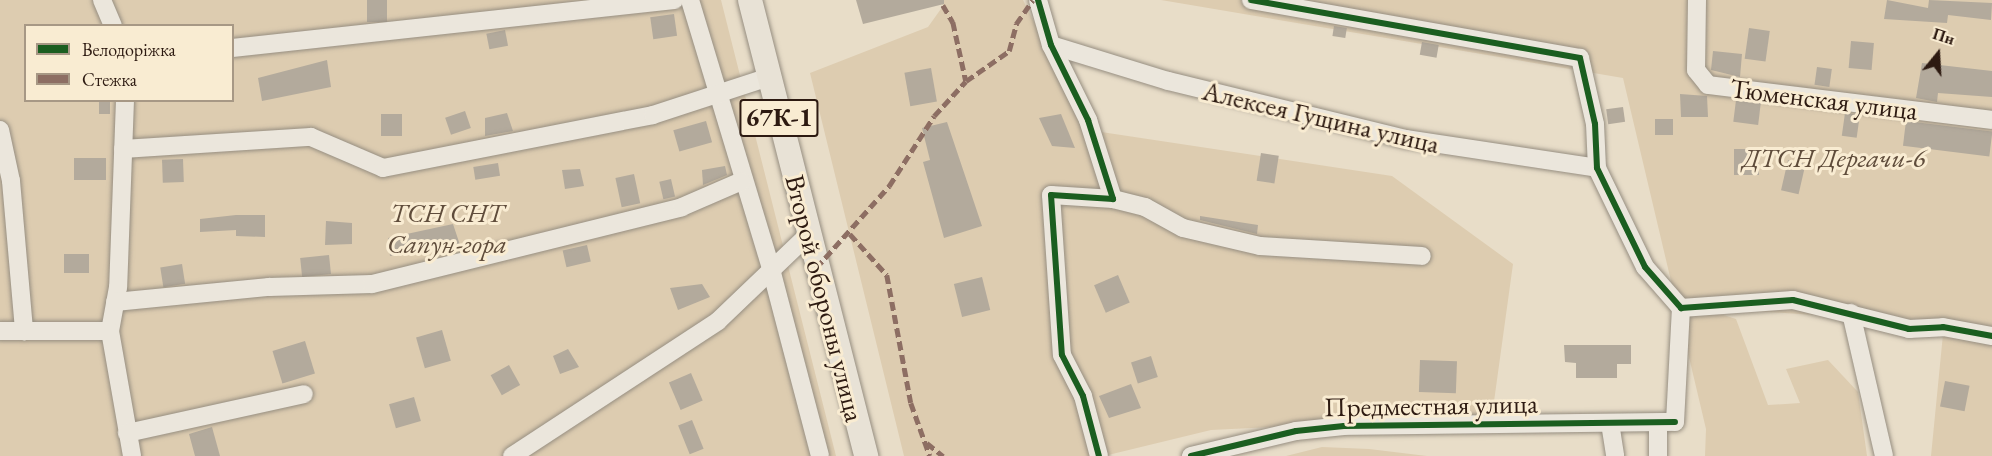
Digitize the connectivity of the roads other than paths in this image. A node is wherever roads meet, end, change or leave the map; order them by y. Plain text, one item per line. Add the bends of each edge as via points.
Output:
1 (102, 0) edge
2 (674, 0) edge
3 (690, 0) edge
4 (750, 0) edge
5 (1038, 0) edge
6 (1251, 0) edge
7 (1697, 0) edge
8 (111, 24) edge
9 (1051, 45) junction
10 (234, 48) edge
11 (769, 77) junction
12 (718, 93) junction
13 (125, 102) edge
14 (1992, 120) edge
15 (0, 130) edge
16 (123, 149) junction
17 (1597, 168) junction
18 (742, 181) junction
19 (1113, 199) junction
20 (808, 235) junction
21 (1422, 256) dead end
22 (771, 269) junction
23 (115, 302) junction
24 (1681, 308) junction
25 (1851, 313) junction
26 (0, 331) edge
27 (24, 331) junction
28 (110, 331) junction
29 (1992, 336) edge
30 (304, 394) dead end
31 (1666, 422) junction
32 (1610, 423) junction
33 (128, 433) junction
34 (1221, 452) edge
35 (132, 456) edge
36 (513, 456) edge
37 (820, 456) edge
38 (866, 456) edge
39 (1099, 456) edge
40 (1191, 456) edge
41 (1616, 456) edge
42 (1658, 456) edge
43 (1884, 456) edge

1 - 8 street
2 - 10 street
3 - 12 street
4 - 11 main road, Второй обороны улица / 67К-1
5 - 9 street
6 - 17 street via 1580,58 1595,124
7 - 14 street, Тюменская улица via 1696,70 1708,85
9 - 17 street, Алексея Гущина улица via 1168,81 1406,139
9 - 19 street via 1088,120
11 - 12 street
11 - 20 main road, Второй обороны улица / 67К-1
12 - 16 street via 653,115 383,168 311,137
12 - 18 street
13 - 16 street
15 - 27 street via 11,181
16 - 23 street
17 - 24 street via 1645,267
18 - 22 street
18 - 23 street via 682,207 372,284 269,287
19 - 21 street via 1145,207 1183,228 1260,246
19 - 39 street via 1051,195 1062,355 1096,430
20 - 22 street
20 - 38 main road, Второй обороны улица / 67К-1
22 - 36 street via 718,321
22 - 37 street
23 - 28 street
24 - 25 street via 1793,300
24 - 31 street
25 - 29 street via 1909,329 1942,327
25 - 43 street
26 - 27 street
27 - 28 street
28 - 33 street
30 - 33 street
31 - 32 street, Предместная улица
31 - 42 street
32 - 34 street, Предместная улица via 1344,426
32 - 41 street
33 - 35 street
34 - 40 street, Предместная улица

